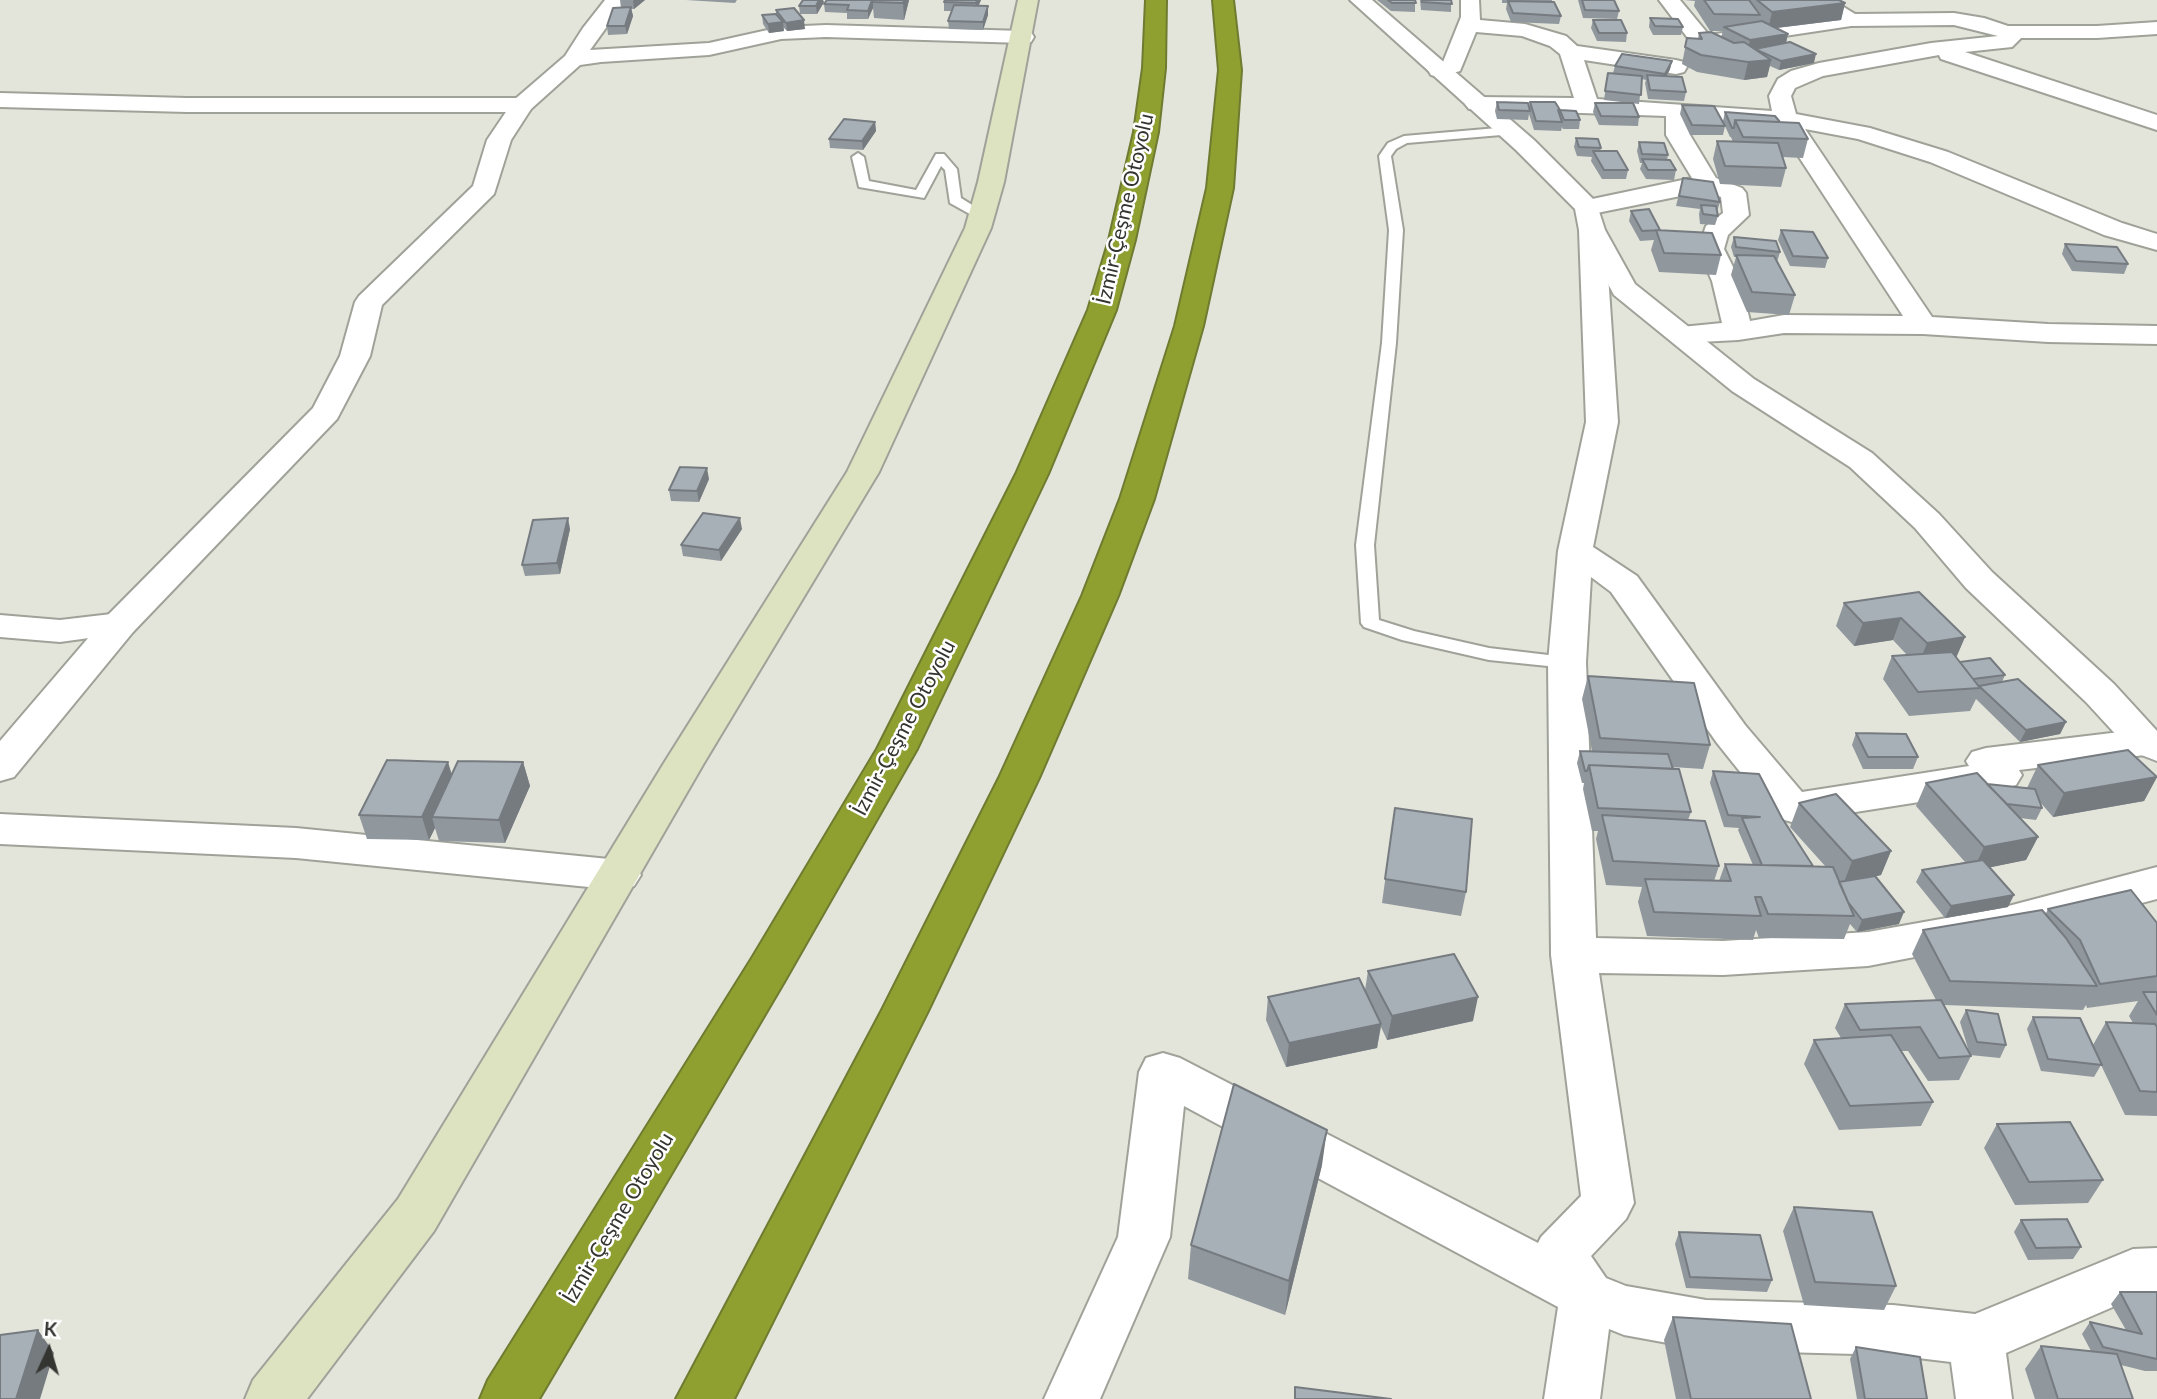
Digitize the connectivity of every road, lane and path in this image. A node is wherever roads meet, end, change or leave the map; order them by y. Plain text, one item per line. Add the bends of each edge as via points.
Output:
1 (616, 0) edge
2 (1028, 0) edge
3 (1156, 0) edge
4 (1223, 0) edge
5 (1360, 0) edge
6 (1470, 0) edge
7 (1669, 0) edge
8 (1818, 0) edge
9 (1851, 20) junction
10 (1468, 25) junction
11 (2157, 28) edge
12 (2007, 32) junction
13 (2097, 32) junction
14 (1023, 37) junction
15 (1705, 42) junction
16 (2145, 48) dead end
17 (1931, 49) junction
18 (1570, 52) junction
19 (573, 60) junction
20 (1439, 70) junction
21 (1683, 88) junction
22 (0, 100) edge
23 (1477, 104) junction
24 (522, 105) junction
25 (1588, 105) junction
26 (1786, 119) junction
27 (2157, 123) edge
28 (1509, 131) junction
29 (858, 157) dead end
30 (1707, 183) junction
31 (982, 215) junction
32 (1589, 219) junction
33 (2157, 242) edge
34 (1923, 325) junction
35 (1738, 331) junction
36 (1681, 334) junction
37 (2157, 335) edge
38 (1576, 551) junction
39 (120, 624) junction
40 (0, 626) edge
41 (60, 631) junction
42 (1567, 662) junction
43 (75, 675) junction
44 (2151, 745) edge
45 (0, 767) edge
46 (0, 829) edge
47 (619, 875) junction
48 (2157, 883) edge
49 (1574, 955) junction
50 (2157, 1272) edge
51 (1587, 1295) junction
52 (1976, 1339) junction
53 (273, 1399) edge
54 (508, 1399) edge
55 (704, 1399) edge
56 (1072, 1399) edge
57 (1572, 1399) edge
58 (1984, 1399) edge

1 - 19 street
2 - 14 main road
3 - 54 highway, İzmir-Çeşme Otoyolu via 1146,132 1122,240 1102,310 1032,474 897,749
4 - 55 highway via 1230,70 1220,188 1189,326 1137,499 1020,778
5 - 20 street
6 - 10 street
7 - 15 street
8 - 9 street
9 - 12 street via 1976,13
9 - 15 street
9 - 17 street
10 - 18 street via 1543,35
10 - 20 street via 1452,66
11 - 13 street
12 - 13 street
12 - 17 street via 2011,37 2004,42
13 - 16 street
14 - 19 street via 781,33 709,49 601,54
14 - 31 main road
15 - 21 street via 1676,48 1671,57
17 - 26 street via 1799,76 1786,84 1780,96
17 - 27 street
18 - 21 street
18 - 25 street
19 - 24 street
20 - 23 street
21 - 25 street
21 - 26 street
21 - 30 street via 1678,135
22 - 24 street via 187,106
23 - 25 street
23 - 28 street
24 - 39 street via 499,140 485,188 369,302 355,356 326,412
26 - 33 street via 1862,134 1939,157 2113,229
26 - 34 street
28 - 32 street
28 - 42 lane via 1404,140 1385,156 1396,230 1389,343 1365,545 1370,622 1463,649
29 - 31 lane via 863,184 920,195 940,157 951,169 955,200
30 - 32 street
30 - 35 street via 1733,193 1736,215 1715,232 1711,249 1726,281
31 - 47 main road via 863,472
32 - 36 street via 1624,289
32 - 38 street via 1602,422
34 - 35 street via 1784,324
34 - 37 street
35 - 36 street
36 - 44 street via 1743,385 1861,460
38 - 42 street
38 - 44 street via 1624,584 1731,734 1793,808 2001,775 1986,761
39 - 41 street
39 - 43 street
40 - 41 street
41 - 43 street
42 - 49 street
43 - 45 street
46 - 47 street via 296,843
47 - 53 main road via 416,1215
48 - 49 street via 1997,925 1868,949 1723,958
49 - 51 street via 1608,1203 1560,1253
50 - 52 street via 2133,1273
51 - 52 street via 1624,1310 1706,1325 1893,1330
51 - 56 street via 1163,1072 1144,1237
51 - 57 street
52 - 58 street

